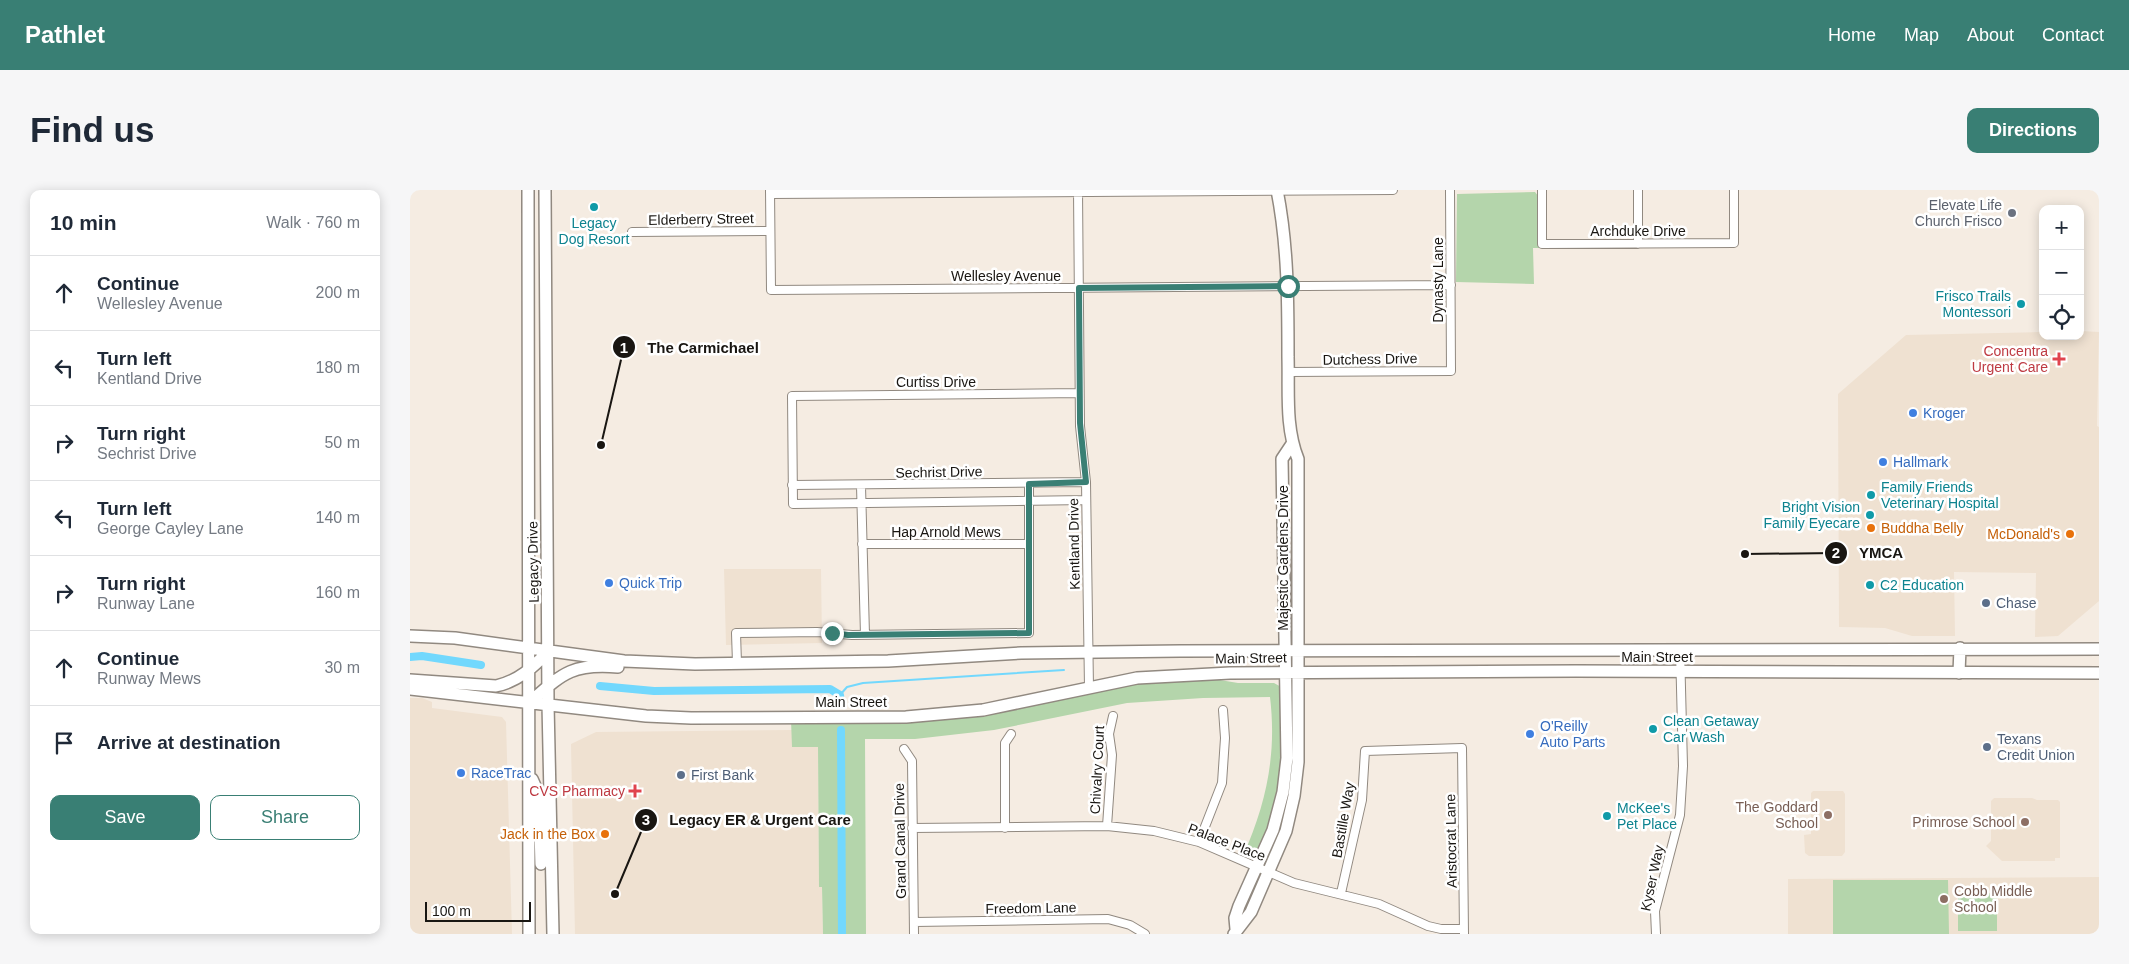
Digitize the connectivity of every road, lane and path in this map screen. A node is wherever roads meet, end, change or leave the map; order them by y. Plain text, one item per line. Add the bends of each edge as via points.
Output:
1 (528, 190) edge
2 (546, 190) edge
3 (1277, 190) edge
4 (1393, 190) edge
5 (1450, 190) edge
6 (1542, 190) edge
7 (1638, 190) edge
8 (1734, 190) edge
9 (969, 191) edge
10 (1078, 191) edge
11 (770, 192) edge
12 (890, 192) edge
13 (770, 231) junction
14 (632, 232) dead end
15 (1638, 244) junction
16 (1288, 286) junction
17 (1451, 286) junction
18 (1079, 288) junction
19 (528, 339) junction
20 (546, 339) junction
21 (1451, 371) joint
22 (1289, 372) junction
23 (1079, 393) junction
24 (1292, 444) junction
25 (1086, 482) junction
26 (1029, 484) junction
27 (792, 485) junction
28 (861, 486) junction
29 (528, 496) junction
30 (547, 496) junction
31 (1086, 500) junction
32 (1029, 501) junction
33 (861, 503) junction
34 (1283, 538) junction
35 (1298, 538) junction
36 (862, 544) junction
37 (1029, 544) junction
38 (865, 635) junction
39 (410, 636) edge
40 (528, 648) junction
41 (1960, 648) junction
42 (1680, 649) junction
43 (2099, 649) edge
44 (1453, 650) junction
45 (549, 651) junction
46 (1285, 651) junction
47 (1298, 651) junction
48 (1088, 653) junction
49 (737, 663) junction
50 (695, 664) junction
51 (528, 671) junction
52 (1453, 671) junction
53 (1286, 672) junction
54 (1298, 672) junction
55 (1681, 672) junction
56 (1959, 673) junction
57 (2099, 673) edge
58 (410, 680) edge
59 (548, 686) junction
60 (1089, 688) junction
61 (410, 689) edge
62 (529, 703) junction
63 (548, 704) junction
64 (1223, 710) dead end
65 (1113, 716) dead end
66 (1011, 734) dead end
67 (904, 749) dead end
68 (1365, 751) joint
69 (529, 770) junction
70 (1107, 826) junction
71 (912, 828) junction
72 (1005, 828) junction
73 (1199, 842) junction
74 (529, 863) junction
75 (547, 864) junction
76 (1256, 866) junction
77 (1268, 871) junction
78 (1340, 893) junction
79 (914, 922) junction
80 (1464, 931) edge
81 (1235, 932) edge
82 (530, 934) edge
83 (553, 934) edge
84 (914, 934) edge
85 (1145, 934) edge
86 (1656, 934) edge

1 - 19 main road, Legacy Drive
2 - 20 main road, Legacy Drive
3 - 4 street
3 - 10 street
3 - 16 main road, Majestic Gardens Drive
5 - 17 street, Dynasty Lane
6 - 15 street, Archduke Drive via 1542,244
7 - 15 street
8 - 15 street, Archduke Drive via 1734,243
9 - 10 street
9 - 12 street
10 - 18 street, Kentland Drive
11 - 12 street
11 - 13 street
13 - 14 street, Elderberry Street
13 - 18 street, Wellesley Avenue via 771,290
16 - 17 street, Wellesley Avenue
16 - 18 street, Wellesley Avenue
16 - 22 main road, Majestic Gardens Drive
17 - 21 street, Dynasty Lane
18 - 23 street, Kentland Drive
19 - 20 main road
19 - 29 main road, Legacy Drive
20 - 30 main road, Legacy Drive
21 - 22 street, Dutchess Drive
22 - 24 main road, Majestic Gardens Drive
23 - 25 street, Kentland Drive
23 - 27 street, Curtiss Drive via 792,396
24 - 34 main road, Majestic Gardens Drive via 1282,459
24 - 35 main road, Majestic Gardens Drive via 1298,459
25 - 26 street, Sechrist Drive
25 - 31 street, Kentland Drive
26 - 28 street, Sechrist Drive
26 - 32 street
27 - 28 street, Sechrist Drive
27 - 33 street via 793,504
28 - 33 street
29 - 30 main road
29 - 40 main road, Legacy Drive
30 - 45 main road, Legacy Drive
31 - 32 street
31 - 48 street, Kentland Drive
32 - 33 street
32 - 37 street
33 - 36 street
34 - 35 main road
34 - 46 main road, Majestic Gardens Drive
35 - 47 main road, Majestic Gardens Drive
36 - 37 street, Hap Arnold Mews
36 - 38 street
37 - 38 street via 1029,633
38 - 49 street via 736,633
39 - 40 main road, Main Street via 455,638
40 - 45 main road, Main Street
40 - 51 main road, Legacy Drive
41 - 42 main road, Main Street
41 - 43 main road, Main Street
41 - 56 main road
42 - 44 main road, Main Street
42 - 55 street, Kyser Way
44 - 47 main road, Main Street
44 - 52 main road
45 - 50 main road, Main Street via 630,661
45 - 51 main road
45 - 59 main road, Legacy Drive
46 - 47 main road, Main Street
46 - 48 main road, Main Street
46 - 53 main road, Majestic Gardens Drive
47 - 54 main road, Majestic Gardens Drive
48 - 49 main road, Main Street via 1021,653 888,662
48 - 60 street, Kentland Drive
49 - 50 main road, Main Street
50 - 59 main road via 674,670 581,668 560,675
51 - 58 main road via 496,686
51 - 62 main road, Legacy Drive
52 - 54 main road, Main Street
52 - 55 main road, Main Street
53 - 54 main road, Main Street
53 - 60 main road, Main Street via 1154,676
53 - 76 main road, Majestic Gardens Drive via 1287,758 1283,792 1273,830
54 - 77 main road, Majestic Gardens Drive via 1297,780 1286,830
55 - 56 main road, Main Street
55 - 86 street, Kyser Way via 1683,766 1680,815 1655,912
56 - 57 main road, Main Street
59 - 62 main road
59 - 63 main road, Legacy Drive
60 - 63 main road, Main Street via 983,710 906,717 691,718
61 - 62 main road, Main Street
62 - 63 main road, Main Street
62 - 69 main road, Legacy Drive
63 - 75 main road, Legacy Drive
64 - 73 street via 1222,783
65 - 70 street, Chivalry Court via 1109,734 1112,755
66 - 72 street via 1005,743
67 - 71 street, Grand Canal Drive via 912,761
68 - 78 street, Bastille Way via 1362,800
68 - 80 street, Aristocrat Lane via 1462,748
69 - 74 main road, Legacy Drive
69 - 75 main road via 538,795
70 - 72 street, Palace Place
70 - 73 street, Palace Place via 1154,831
71 - 72 street, Palace Place
71 - 79 street, Grand Canal Drive
73 - 76 street, Palace Place
74 - 75 main road
74 - 82 main road, Legacy Drive
75 - 83 main road, Legacy Drive
76 - 77 street, Palace Place
76 - 81 main road, Majestic Gardens Drive via 1235,918
77 - 78 street, Palace Place via 1294,882
77 - 81 main road, Majestic Gardens Drive via 1250,912
78 - 80 street, Palace Place via 1379,904 1428,926
79 - 84 street, Grand Canal Drive
79 - 85 street, Freedom Lane via 1108,919 1130,925

